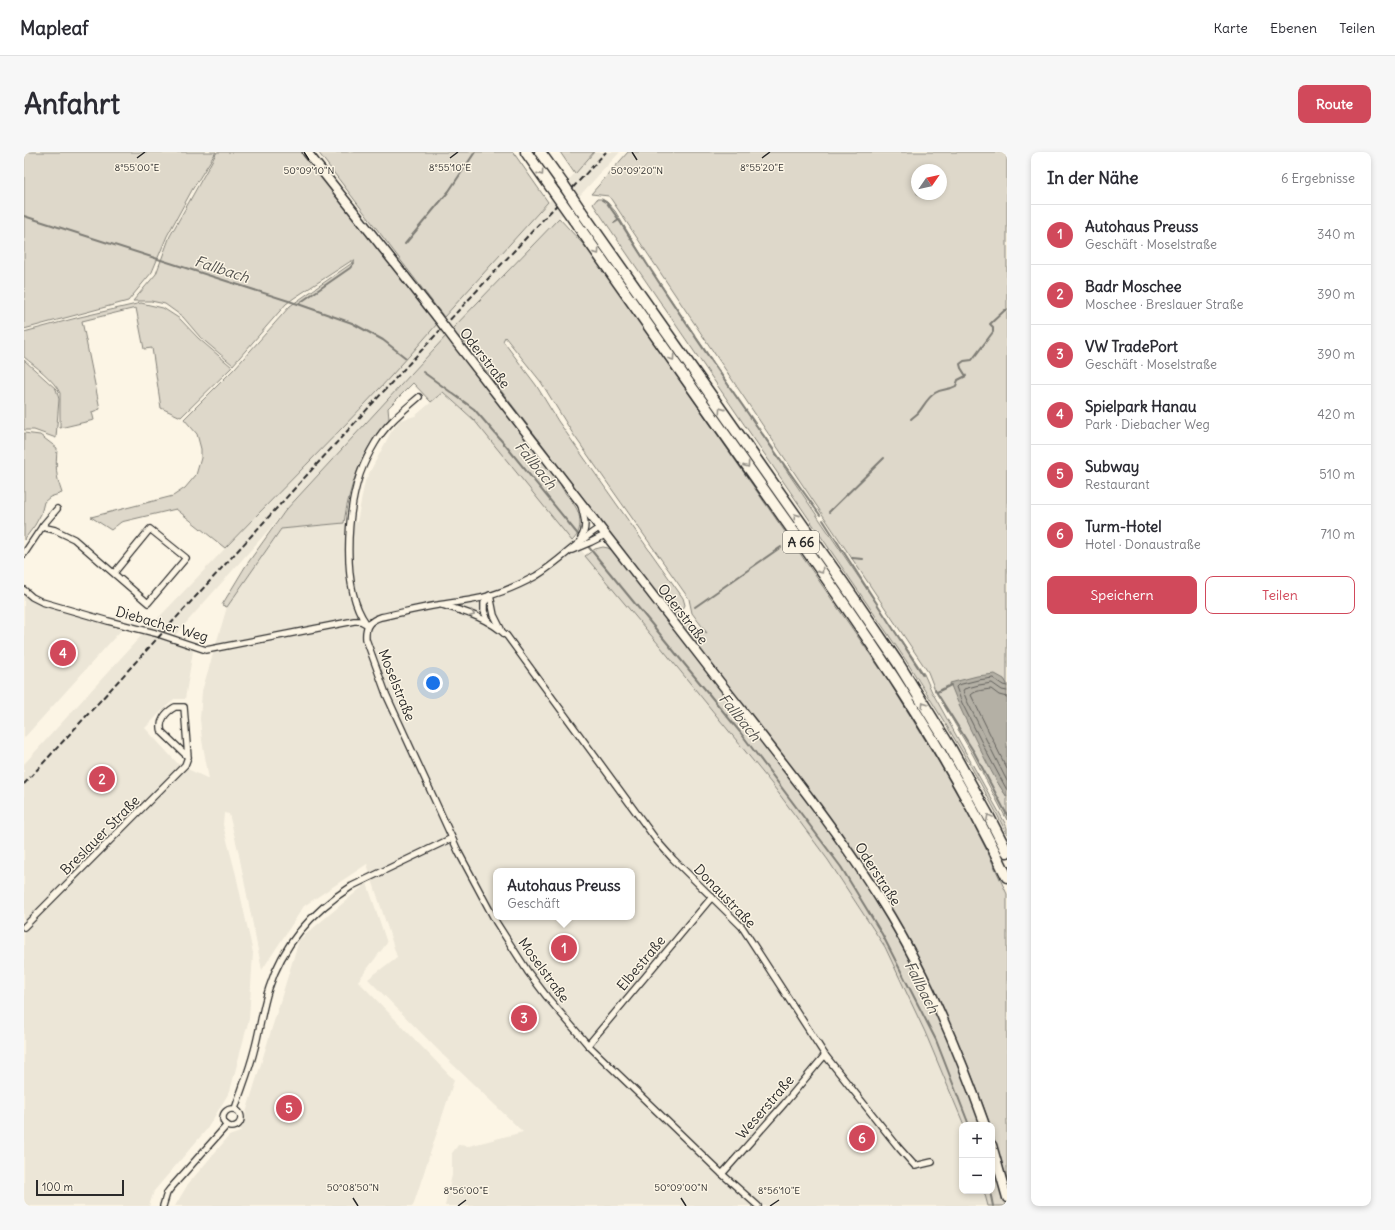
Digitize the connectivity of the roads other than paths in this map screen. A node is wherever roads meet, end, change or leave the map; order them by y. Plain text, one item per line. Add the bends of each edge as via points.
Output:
1 (307, 152) edge
2 (526, 152) edge
3 (540, 152) edge
4 (419, 397) dead end
5 (580, 502) junction
6 (56, 509) dead end
7 (42, 527) junction
8 (599, 528) junction
9 (585, 535) junction
10 (605, 535) junction
11 (581, 544) junction
12 (24, 554) edge
13 (114, 573) junction
14 (24, 590) edge
15 (490, 595) junction
16 (440, 604) junction
17 (488, 621) junction
18 (368, 625) junction
19 (502, 631) junction
20 (188, 757) junction
21 (452, 838) junction
22 (1007, 852) edge
23 (1007, 877) edge
24 (712, 897) junction
25 (493, 917) edge
26 (495, 920) edge
27 (24, 927) edge
28 (588, 1045) junction
29 (825, 1055) junction
30 (235, 1109) junction
31 (984, 1122) edge
32 (227, 1125) junction
33 (995, 1156) edge
34 (932, 1162) dead end
35 (722, 1174) junction
36 (1007, 1198) edge
37 (751, 1201) junction
38 (162, 1206) edge
39 (746, 1206) edge
40 (758, 1206) edge

1 - 5 street, Oderstraße, bridge
2 -> 23 highway, A 66, bridge via 827,579 916,711 964,793
22 -> 3 highway, A 66, bridge via 950,747 898,663
4 - 18 street via 397,415 376,442 360,473 349,539 356,603
5 - 8 street, Oderstraße
5 - 9 street
6 - 7 street
7 - 12 street
7 - 13 street via 74,539
8 - 9 street
8 - 10 street, Oderstraße
9 - 11 street
10 - 11 street
10 - 31 street, Oderstraße via 788,770 876,892 927,985 960,1058
11 - 15 street via 536,576
13 - 13 street via 148,603 186,558 150,529
14 - 18 street, Diebacher Weg via 42,602 206,650 354,621
15 - 16 street
15 - 17 street via 484,603
15 - 19 street, Donaustraße via 494,615
16 -> 17 street, Donaustraße
16 - 18 street via 381,617 372,620
17 - 19 street, Donaustraße
18 - 21 street, Moselstraße via 366,639 379,676
19 - 24 street, Donaustraße via 657,841
20 - 20 street via 160,728 162,719 175,706 184,707
20 - 27 street, Breslauer Straße via 181,771
21 - 25 street, Moselstraße
21 - 30 street via 352,886 321,909 298,933 280,962 269,987 254,1052
24 - 28 street, Elbestraße
24 - 29 street, Donaustraße via 742,927
26 - 28 street, Moselstraße via 528,972
28 - 35 street, Moselstraße
29 - 34 street, Donaustraße via 915,1166
29 - 35 street, Weserstraße
30 - 32 street via 229,1109 224,1114 224,1122
30 - 32 street via 240,1112 240,1123 232,1127
32 - 38 street via 170,1189
33 - 36 street
35 - 37 street, Moselstraße
37 - 39 street
37 - 40 street, Moselstraße

